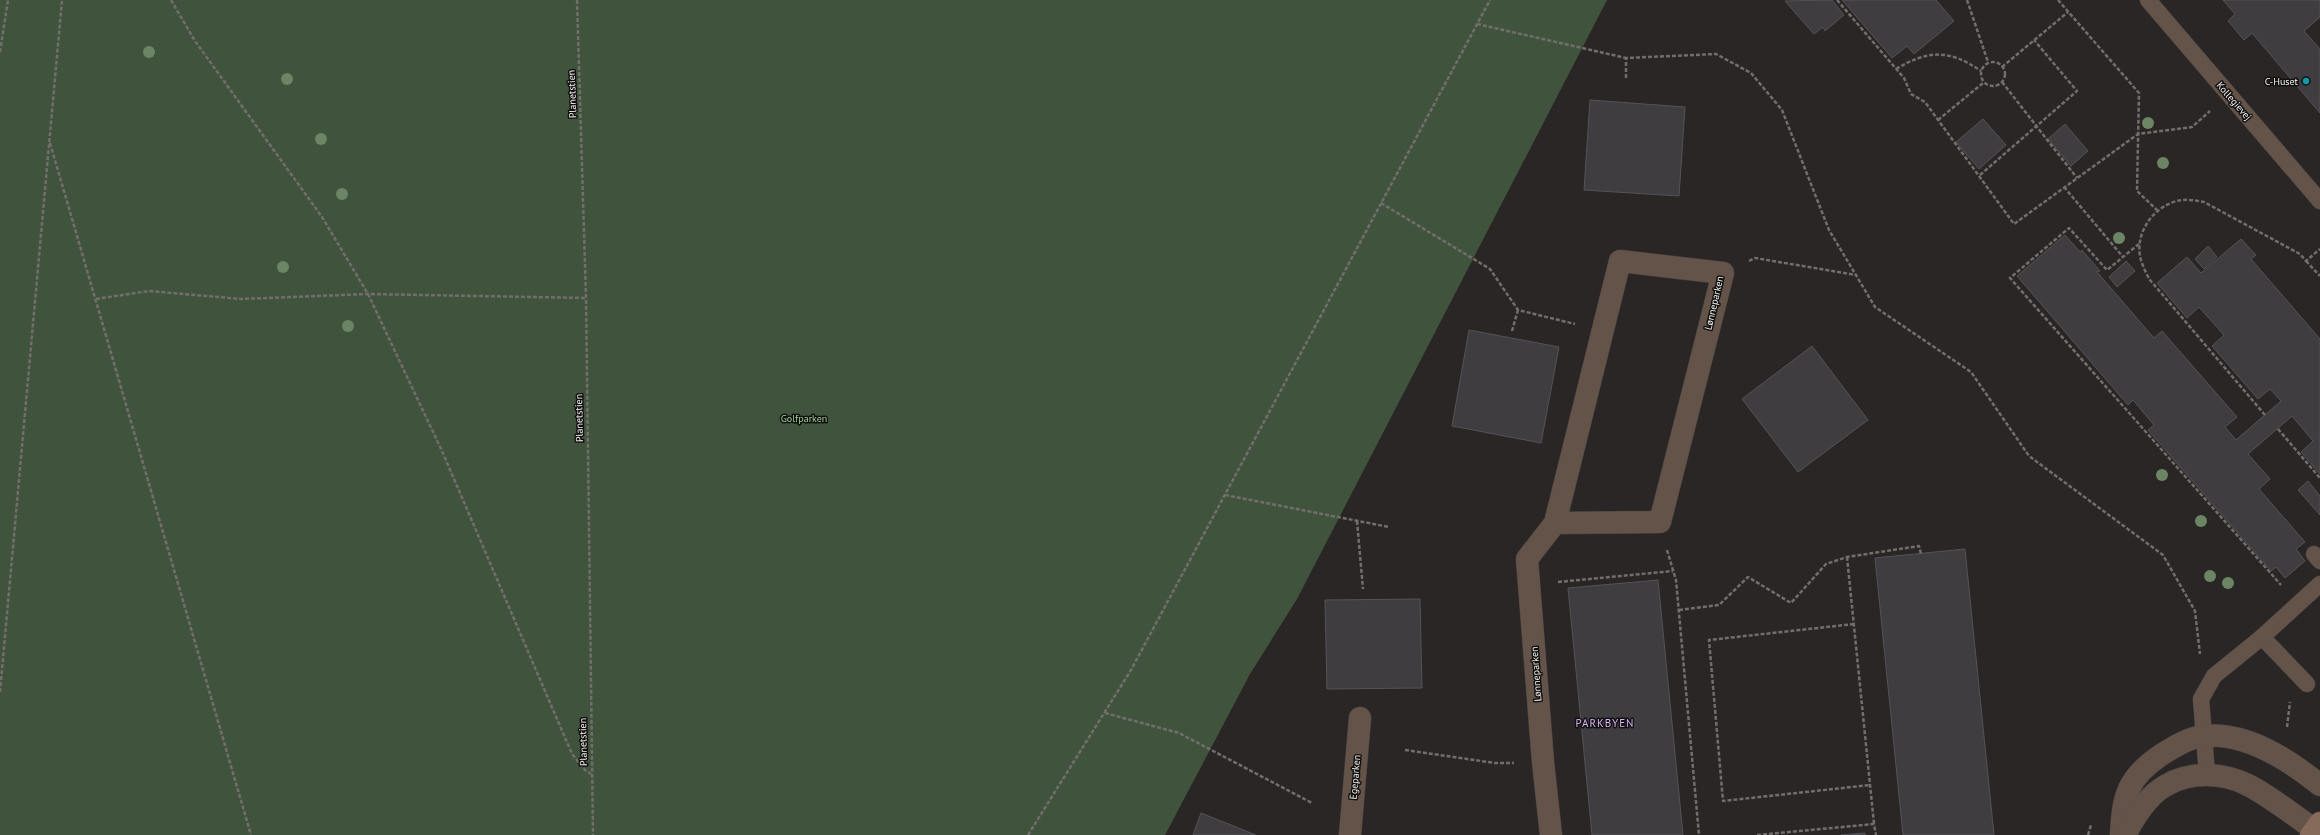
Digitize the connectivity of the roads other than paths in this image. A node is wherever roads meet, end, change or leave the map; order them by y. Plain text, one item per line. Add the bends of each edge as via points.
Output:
1 (2148, 0) edge
2 (2320, 201) edge
3 (1555, 523) junction
4 (2320, 584) edge
5 (2262, 636) junction
6 (2307, 684) dead end
7 (1360, 718) dead end
8 (2204, 736) junction
9 (2207, 774) junction
10 (2320, 785) edge
11 (2317, 831) edge
12 (1350, 835) edge
13 (1551, 835) edge
14 (2121, 835) edge
15 (2125, 835) edge

1 - 2 lane, Kollegievej
3 - 3 street, Lønneparken via 1620,261 1723,273 1660,522
3 - 13 street, Lønneparken via 1527,559
4 - 5 lane
5 - 6 lane
5 - 8 lane via 2214,676 2201,699
7 - 12 street, Egeparken
8 - 9 lane
8 - 10 street via 2218,735 2258,746 2281,757
8 - 14 street via 2169,750 2138,775 2122,805
9 - 11 street via 2249,785
9 - 15 street via 2184,778 2164,786 2134,819

